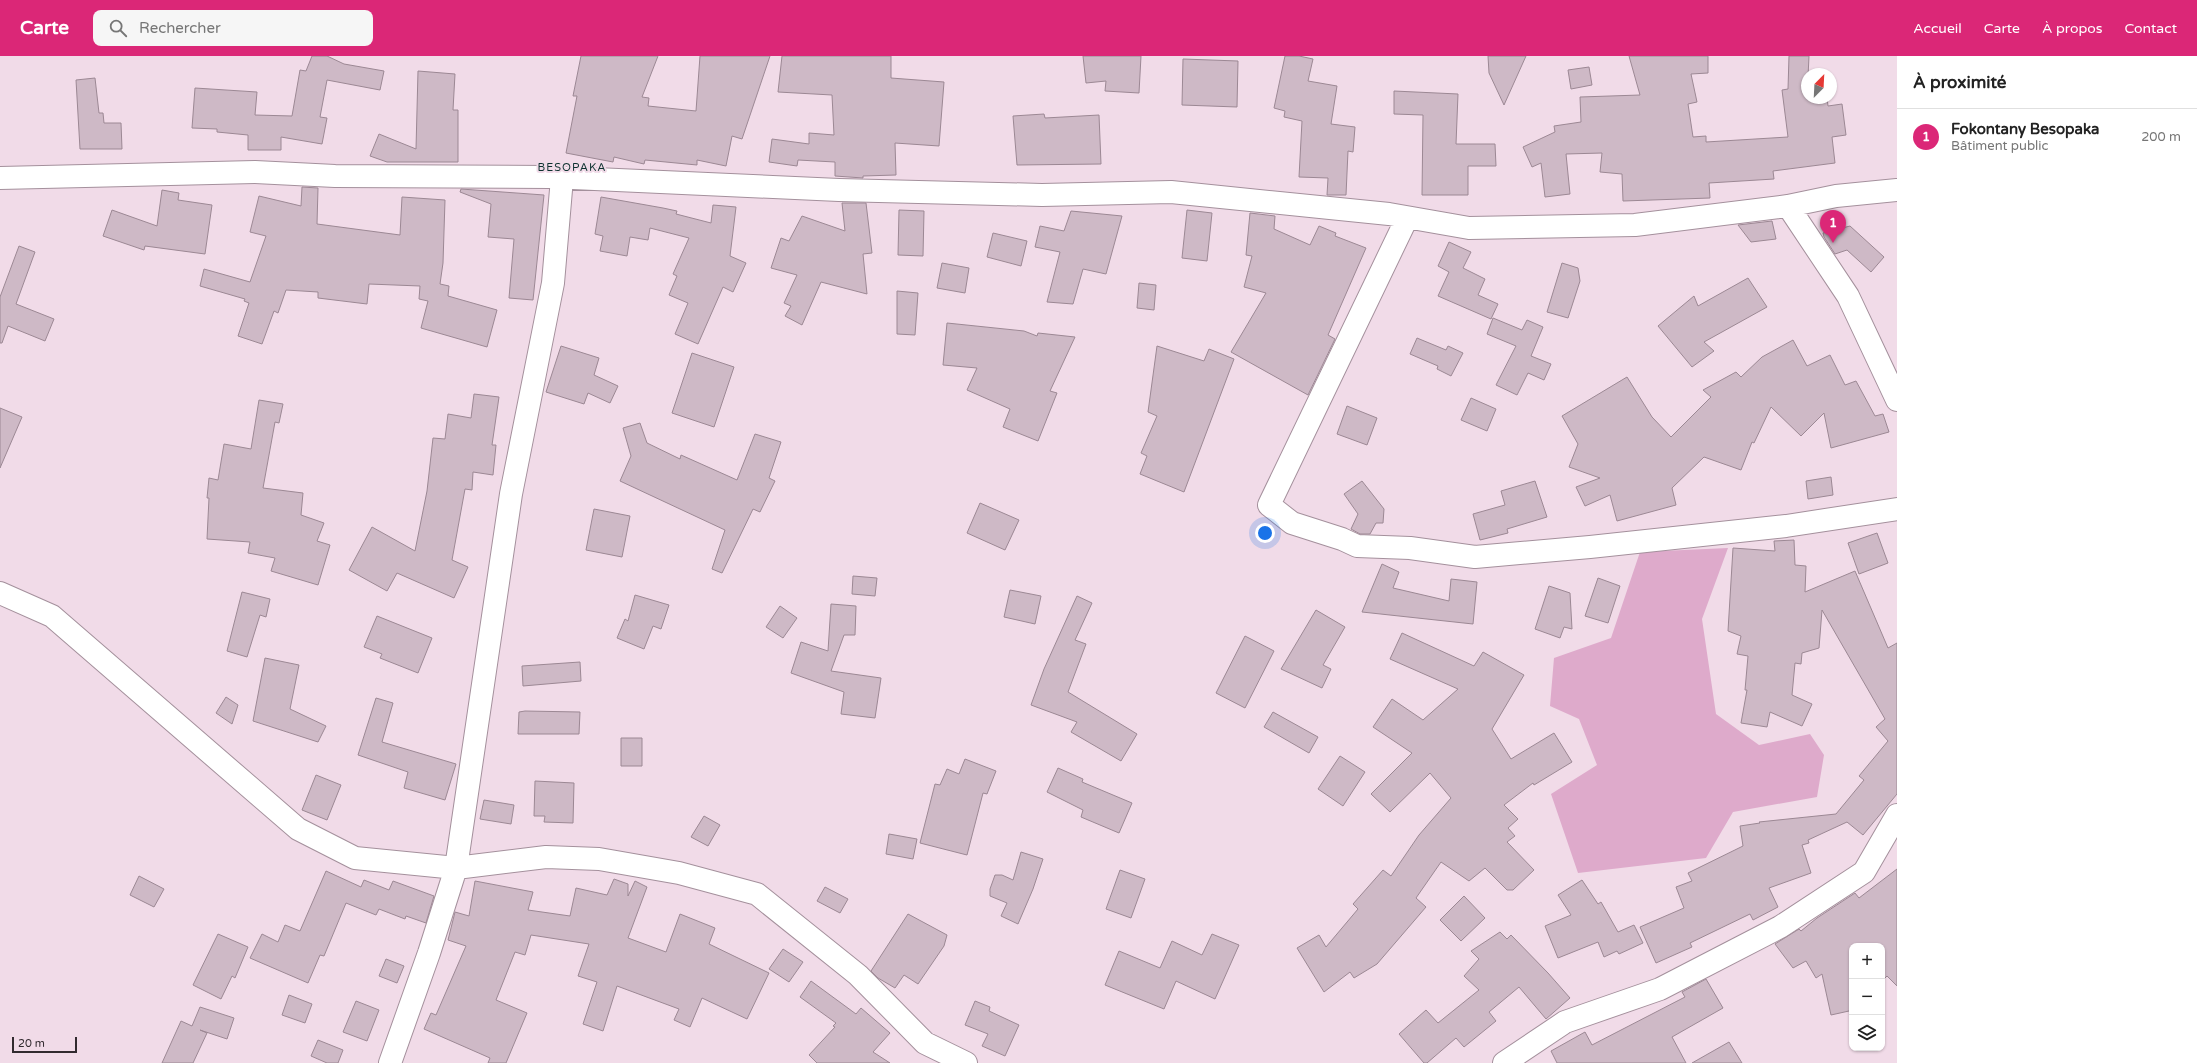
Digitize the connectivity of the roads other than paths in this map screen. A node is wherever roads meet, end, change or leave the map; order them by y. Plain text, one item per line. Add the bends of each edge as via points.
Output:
1 (0, 178) edge
2 (562, 178) junction
3 (1897, 190) edge
4 (1788, 206) junction
5 (1407, 218) junction
6 (1897, 400) edge
7 (1897, 509) edge
8 (0, 593) edge
9 (1897, 815) edge
10 (456, 868) junction
11 (390, 1063) edge
12 (966, 1063) edge
13 (1504, 1063) edge

1 - 2 street via 256,172 335,176
2 - 5 street via 995,194 1171,192 1305,204
2 - 10 street via 553,283 510,494
3 - 4 street via 1836,196
4 - 5 street via 1635,225 1469,228
4 - 6 street via 1848,296
5 - 7 street via 1269,504 1292,523 1357,546 1410,548 1474,557 1590,548
8 - 10 street via 52,616 298,829 355,858
9 - 13 street via 1864,872 1780,927 1660,989 1564,1022
10 - 11 street
10 - 12 street via 546,857 599,859 679,873 757,894 858,975 925,1043

